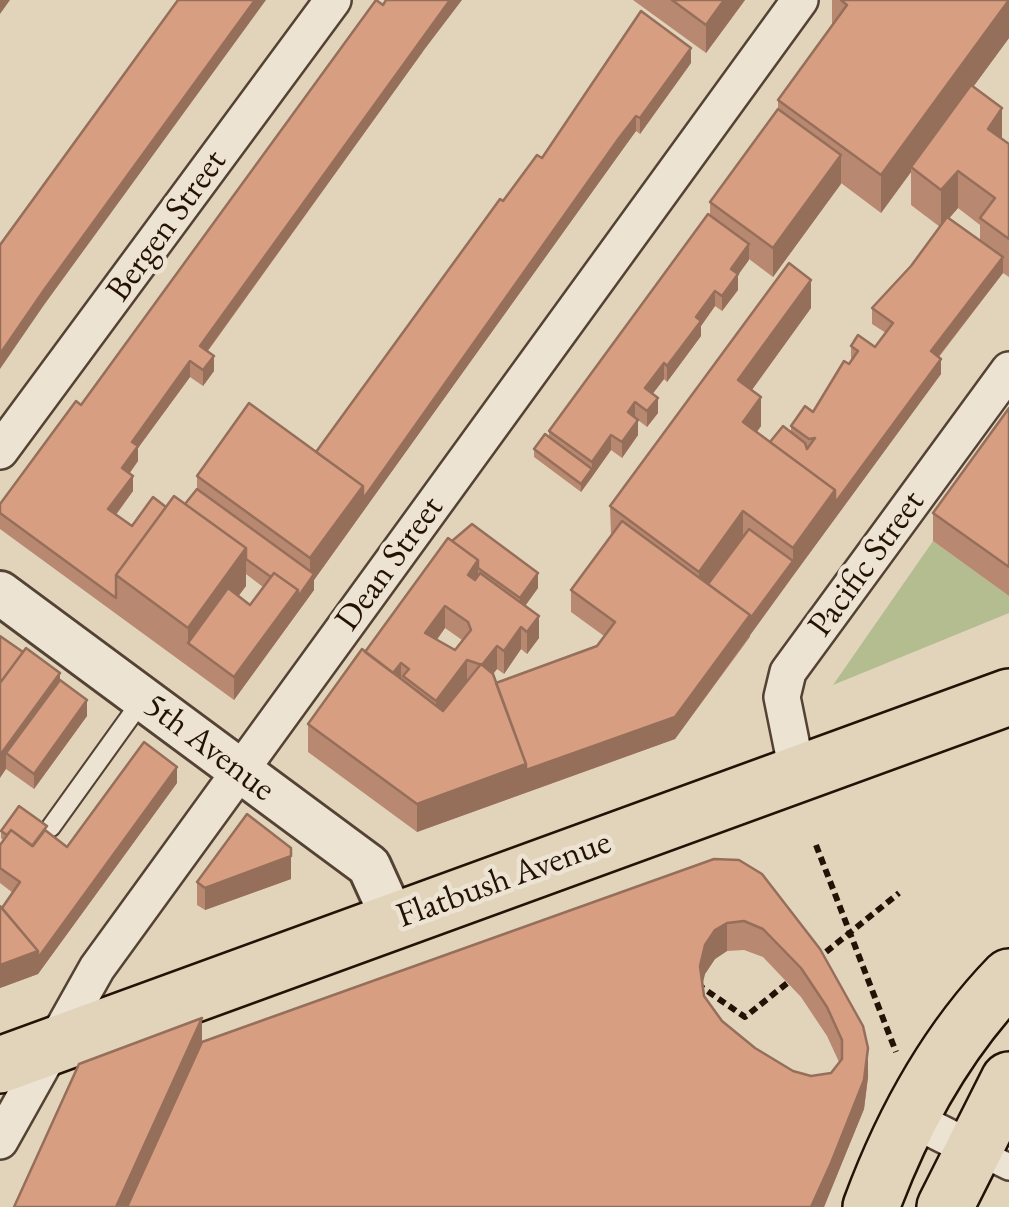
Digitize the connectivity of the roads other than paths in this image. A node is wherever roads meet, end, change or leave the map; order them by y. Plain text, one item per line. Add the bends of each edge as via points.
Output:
1 (333, 0) edge
2 (800, 0) edge
3 (1009, 370) edge
4 (0, 451) edge
5 (0, 594) edge
6 (1009, 697) edge
7 (143, 699) junction
8 (240, 770) junction
9 (798, 776) junction
10 (51, 828) edge
11 (394, 921) junction
12 (1009, 977) edge
13 (52, 1045) junction
14 (0, 1065) edge
15 (1009, 1080) edge
16 (912, 1119) junction
17 (0, 1141) edge
18 (990, 1158) edge
19 (871, 1207) edge
20 (945, 1207) edge

1 - 4 street, Bergen Street
2 - 8 street, Dean Street
3 - 9 street, Pacific Street via 788,672 782,696
5 - 7 street, 5th Avenue
6 - 9 main road, Flatbush Avenue
7 - 8 street, 5th Avenue
7 - 10 lane
8 - 11 street, 5th Avenue via 369,866
8 - 13 street, Dean Street via 97,968
9 - 11 main road, Flatbush Avenue
11 - 13 main road, Flatbush Avenue
12 - 16 main road via 968,1018
13 - 14 main road, Flatbush Avenue
13 - 17 street, Dean Street
15 - 18 main road
16 - 18 street
16 - 19 main road
18 - 20 main road

